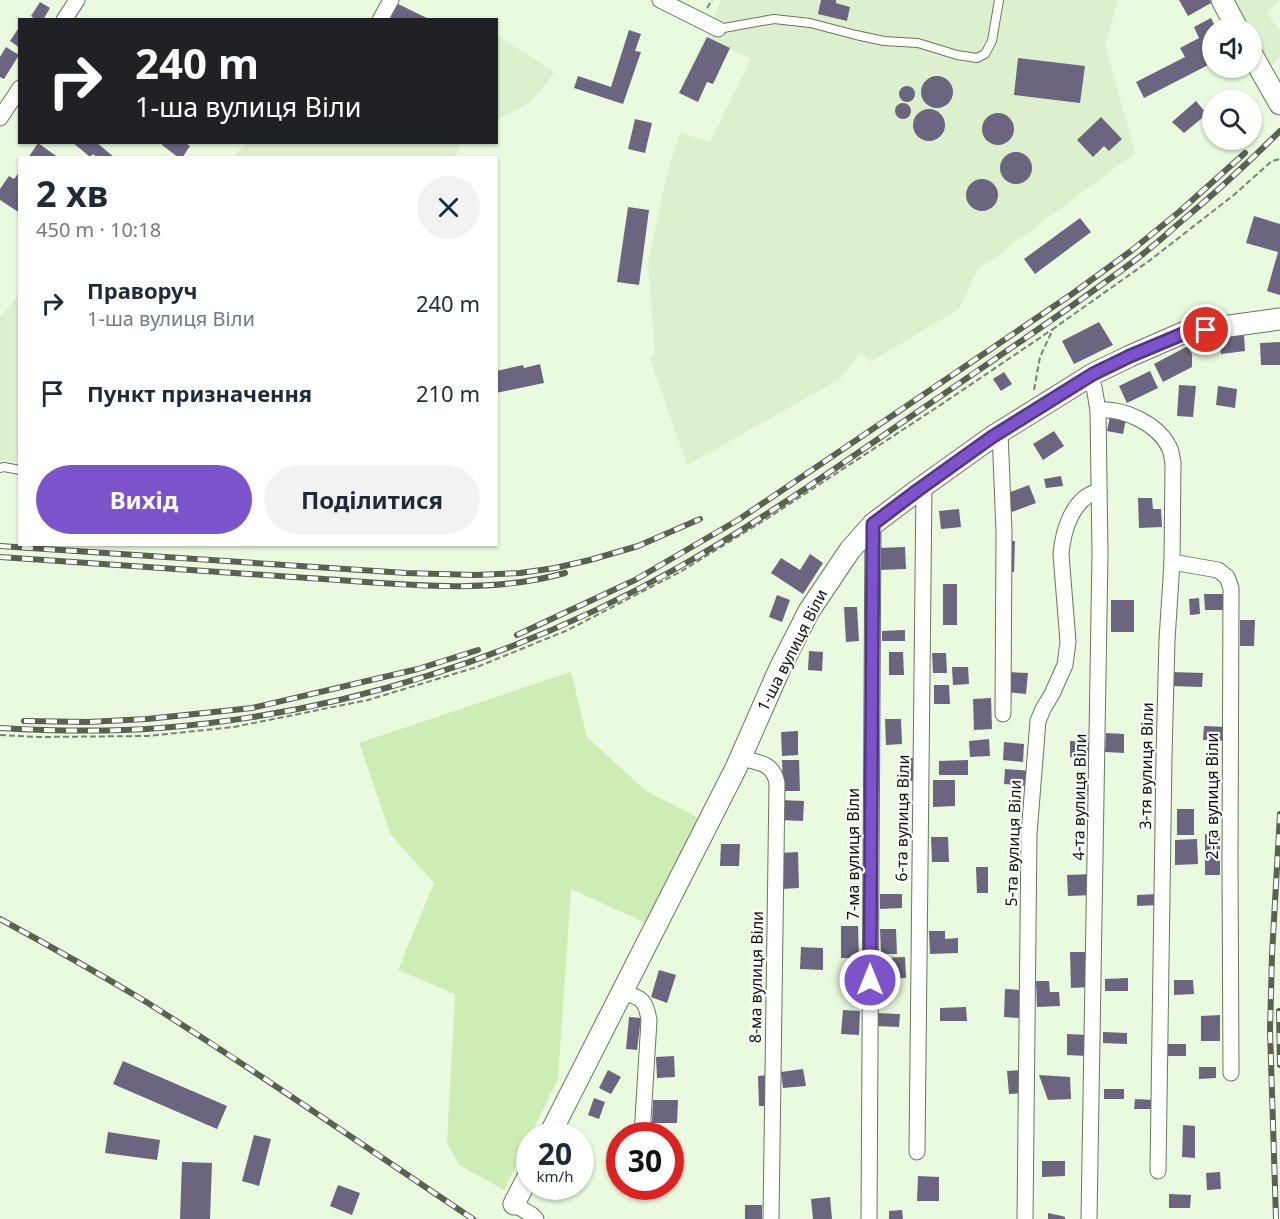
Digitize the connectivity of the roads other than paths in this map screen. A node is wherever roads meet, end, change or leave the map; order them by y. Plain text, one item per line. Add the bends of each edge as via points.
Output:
1 (77, 0) edge
2 (391, 0) edge
3 (660, 0) edge
4 (999, 0) edge
5 (1222, 0) edge
6 (65, 18) edge
7 (381, 18) edge
8 (1232, 18) edge
9 (718, 28) joint
10 (1262, 72) edge
11 (18, 91) edge
12 (1280, 104) edge
13 (0, 118) edge
14 (1280, 319) edge
15 (1084, 380) junction
16 (1098, 410) junction
17 (1000, 432) junction
18 (0, 468) edge
19 (18, 470) edge
20 (924, 485) junction
21 (1099, 491) junction
22 (873, 524) junction
23 (1172, 562) junction
24 (1003, 714) dead end
25 (741, 758) junction
26 (623, 993) junction
27 (1232, 1074) dead end
28 (556, 1122) edge
29 (643, 1122) edge
30 (917, 1152) dead end
31 (1158, 1171) dead end
32 (516, 1200) edge
33 (514, 1204) joint
34 (536, 1219) edge
35 (771, 1219) edge
36 (869, 1219) edge
37 (1025, 1219) edge
38 (1089, 1219) edge

1 - 6 street
2 - 7 street
3 - 9 street
4 - 9 lane via 992,41 985,54 977,58 918,42 884,41 810,23 774,19
5 - 8 main road
10 - 12 main road
11 - 13 street
14 - 15 main road, 1-ша вулиця Віли via 1185,333
15 - 16 street, 4-та вулиця Віли via 1094,387
15 - 17 main road, 1-ша вулиця Віли
16 - 21 street, 4-та вулиця Віли
16 - 23 street, 3-тя вулиця Віли via 1137,418 1164,439 1171,451
17 - 20 main road, 1-ша вулиця Віли
17 - 24 street
18 - 19 lane
20 - 22 main road, 1-ша вулиця Віли
20 - 30 street, 6-та вулиця Віли
21 - 37 street, 5-та вулиця Віли via 1085,496 1076,508 1062,541 1067,655 1038,722 1029,834
21 - 38 street, 4-та вулиця Віли
22 - 25 main road, 1-ша вулиця Віли via 850,550 809,611
22 - 36 street, 7-ма вулиця Віли
23 - 27 street, 2-га вулиця Віли via 1218,570 1227,577 1231,588
23 - 31 street, 3-тя вулиця Віли via 1164,756
25 - 26 main road, 1-ша вулиця Віли
25 - 35 street, 8-ма вулиця Віли via 765,765 772,770 777,783
26 - 28 main road, 1-ша вулиця Віли
26 - 29 street via 643,1001 649,1020
32 - 33 main road
33 - 34 street

